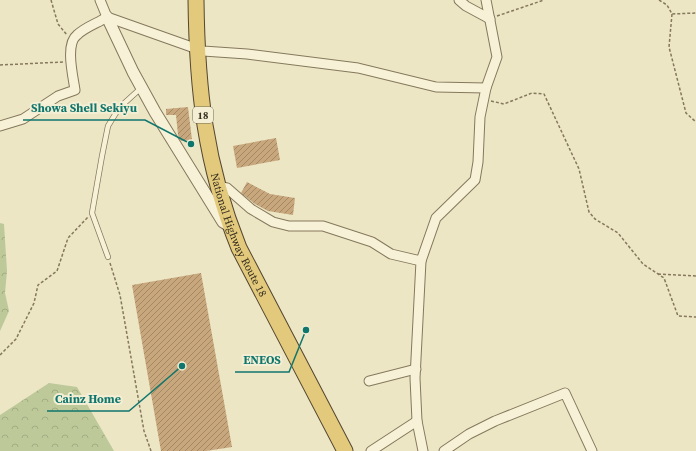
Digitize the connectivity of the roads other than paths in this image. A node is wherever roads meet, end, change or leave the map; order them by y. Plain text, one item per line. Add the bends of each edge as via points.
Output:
1 (100, 0) edge
2 (196, 0) edge
3 (459, 0) edge
4 (486, 0) edge
5 (107, 17) junction
6 (490, 19) junction
7 (198, 50) junction
8 (141, 88) junction
9 (486, 88) junction
10 (0, 126) edge
11 (199, 183) junction
12 (217, 186) junction
13 (231, 227) junction
14 (108, 257) road end
15 (421, 261) junction
16 (416, 369) junction
17 (369, 381) dead end
18 (417, 420) junction
19 (345, 451) edge
20 (371, 451) edge
21 (423, 451) edge
22 (444, 451) edge
23 (592, 451) edge

1 - 5 street
2 - 7 highway, National Highway Route 18 / 18
3 - 6 street
4 - 6 street
5 - 7 street
5 - 8 street
5 - 10 street via 77,35 71,42 75,90 58,96 23,119
6 - 9 street via 497,57
7 - 9 street via 358,68 436,87
7 - 12 highway, National Highway Route 18 / 18 via 202,113
8 - 11 street
8 - 14 lane via 119,108 108,126 92,213
9 - 15 street via 480,117 475,180 436,218
11 - 12 street
11 - 13 street via 223,222
12 - 13 highway, National Highway Route 18 / 18
12 - 15 street via 227,188 251,209 273,222 288,226 322,226 372,242 391,254
13 - 19 highway, National Highway Route 18 / 18 via 242,254
15 - 16 street
16 - 17 street
16 - 18 street
18 - 20 street
18 - 21 street
22 - 23 street via 495,420 565,393

